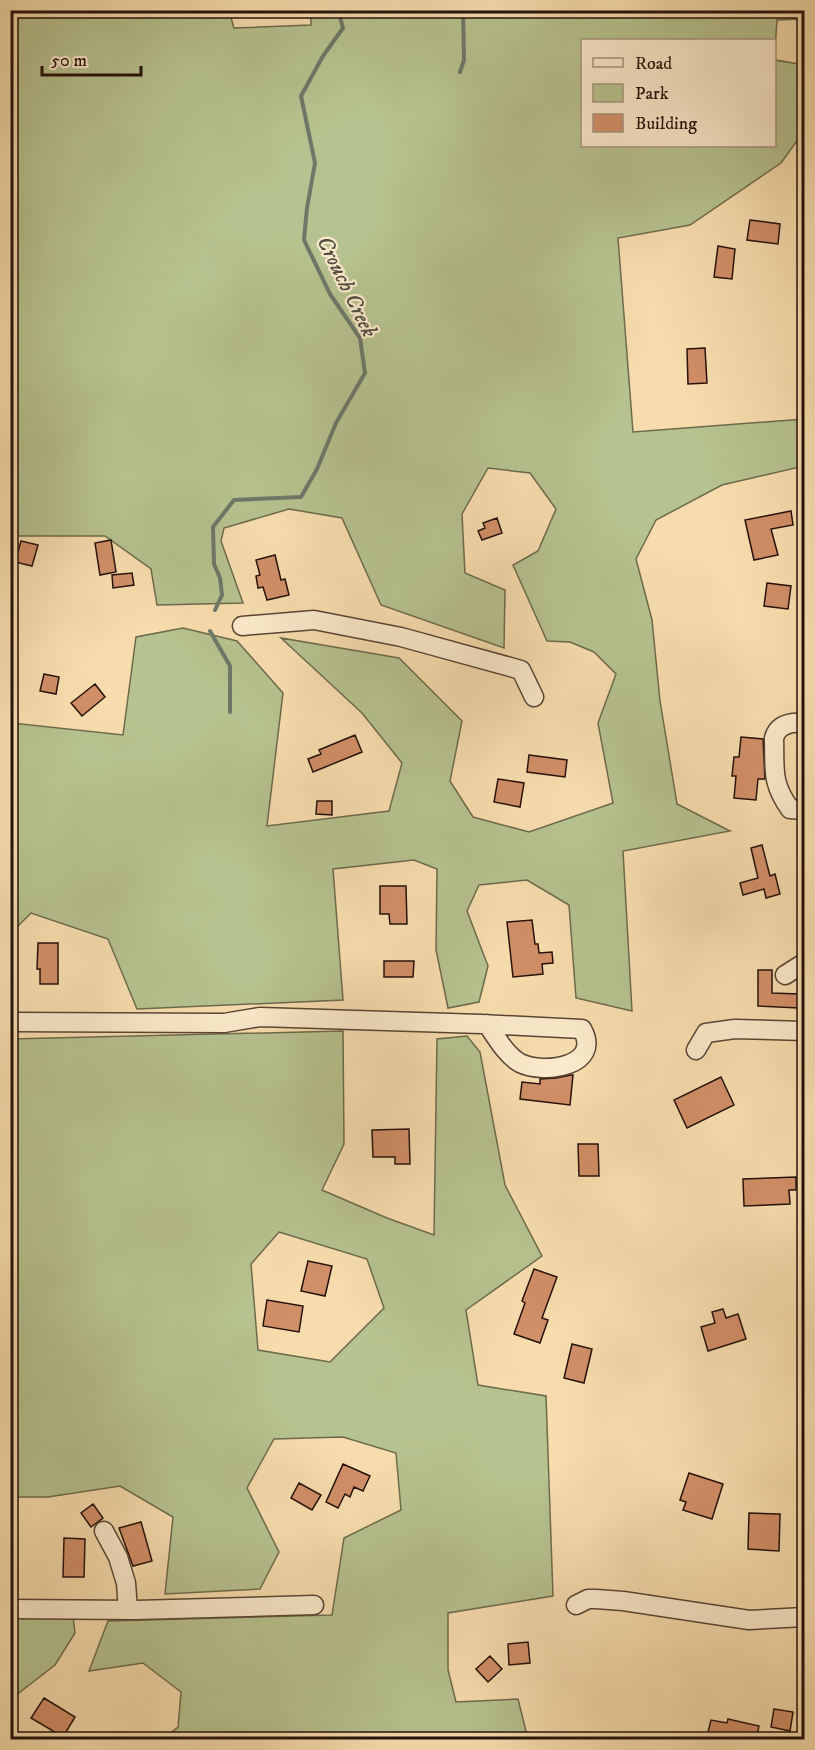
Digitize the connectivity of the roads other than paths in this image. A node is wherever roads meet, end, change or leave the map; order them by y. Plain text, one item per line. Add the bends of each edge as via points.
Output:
1 (242, 626) dead end
2 (534, 697) dead end
3 (804, 723) edge
4 (797, 810) edge
5 (804, 963) edge
6 (785, 975) dead end
7 (10, 1022) edge
8 (487, 1024) junction
9 (804, 1030) edge
10 (696, 1050) dead end
11 (104, 1531) dead end
12 (314, 1605) dead end
13 (576, 1605) dead end
14 (10, 1609) edge
15 (128, 1610) junction
16 (804, 1617) edge

1 - 2 street via 314,620 401,637 521,670
3 - 4 street via 787,724 774,738 778,789
5 - 6 street
7 - 8 street via 224,1023 260,1017
8 - 8 street via 513,1057 530,1066 571,1064 580,1057 586,1043 582,1029
9 - 10 street via 735,1029 706,1033
11 - 15 street via 126,1583
12 - 15 street
13 - 16 street via 596,1599 749,1620
14 - 15 street

